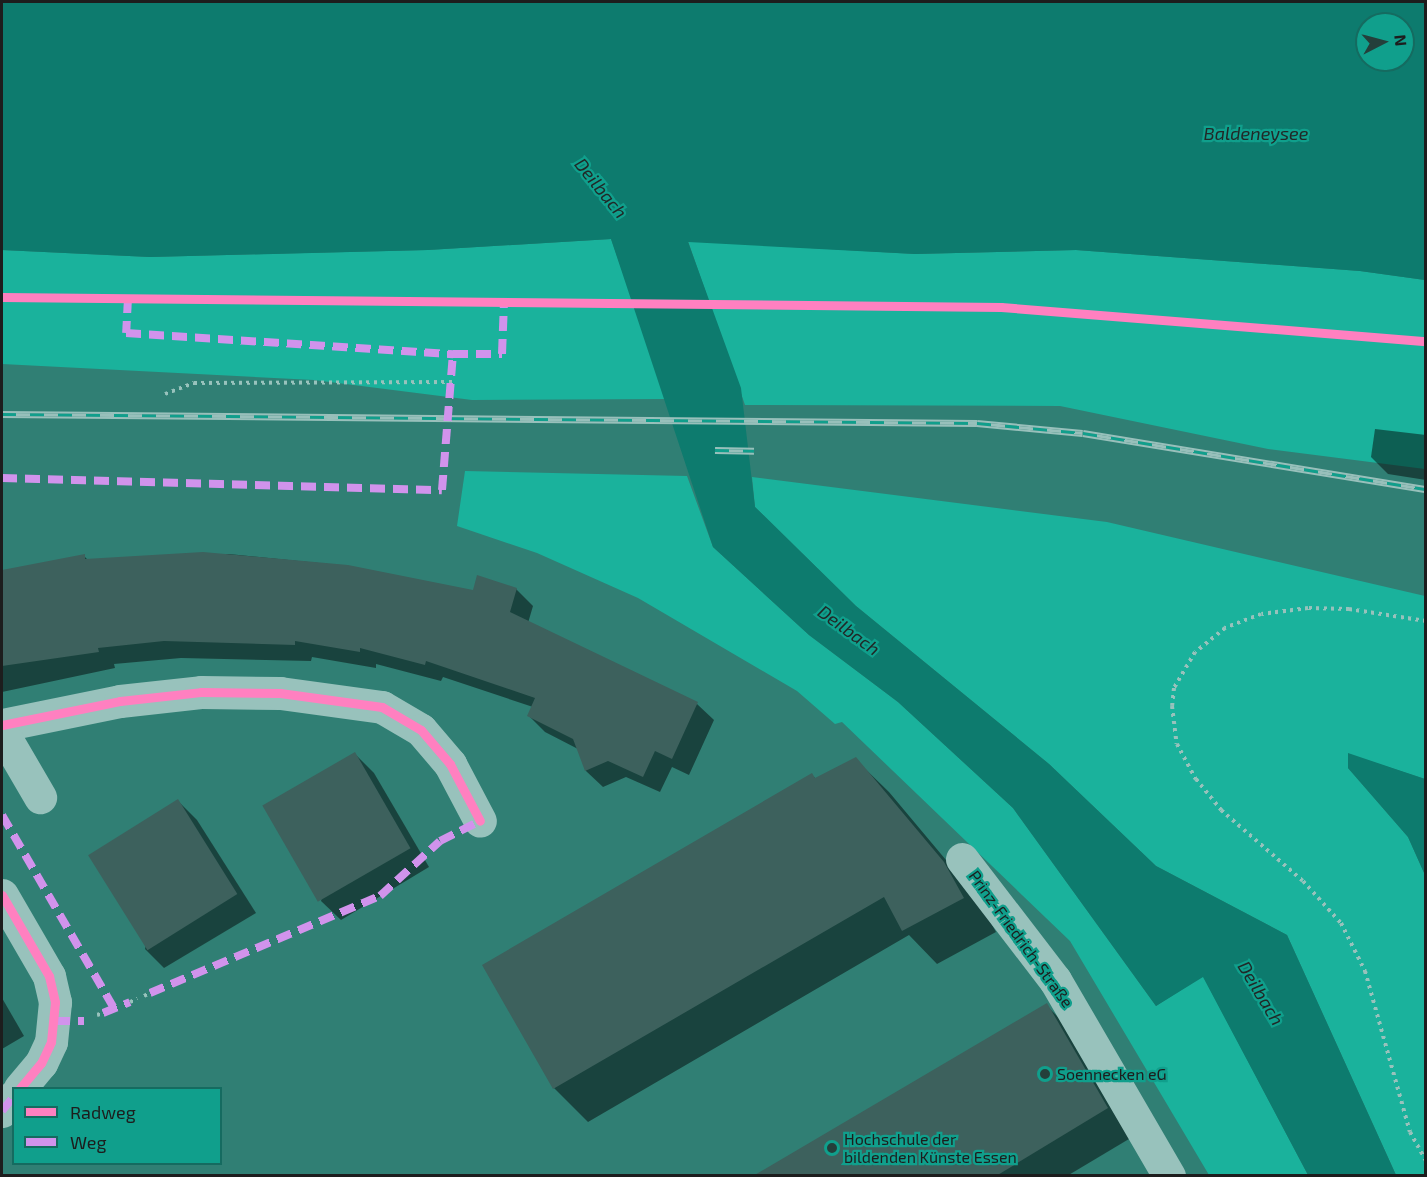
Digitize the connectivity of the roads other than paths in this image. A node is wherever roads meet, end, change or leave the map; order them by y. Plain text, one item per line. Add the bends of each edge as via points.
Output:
1 (2, 725) edge
2 (40, 797) dead end
3 (480, 821) dead end
4 (962, 859) dead end
5 (2, 895) edge
6 (22, 1087) edge
7 (12, 1098) edge
8 (2, 1111) edge
9 (1170, 1176) edge

1 - 2 street
1 - 3 street via 120,701 201,692 280,693 382,707 421,730 450,764
4 - 9 street, Prinz-Friedrich-Straße via 1056,980
5 - 6 street via 49,976 55,1002 51,1042
7 - 8 street

